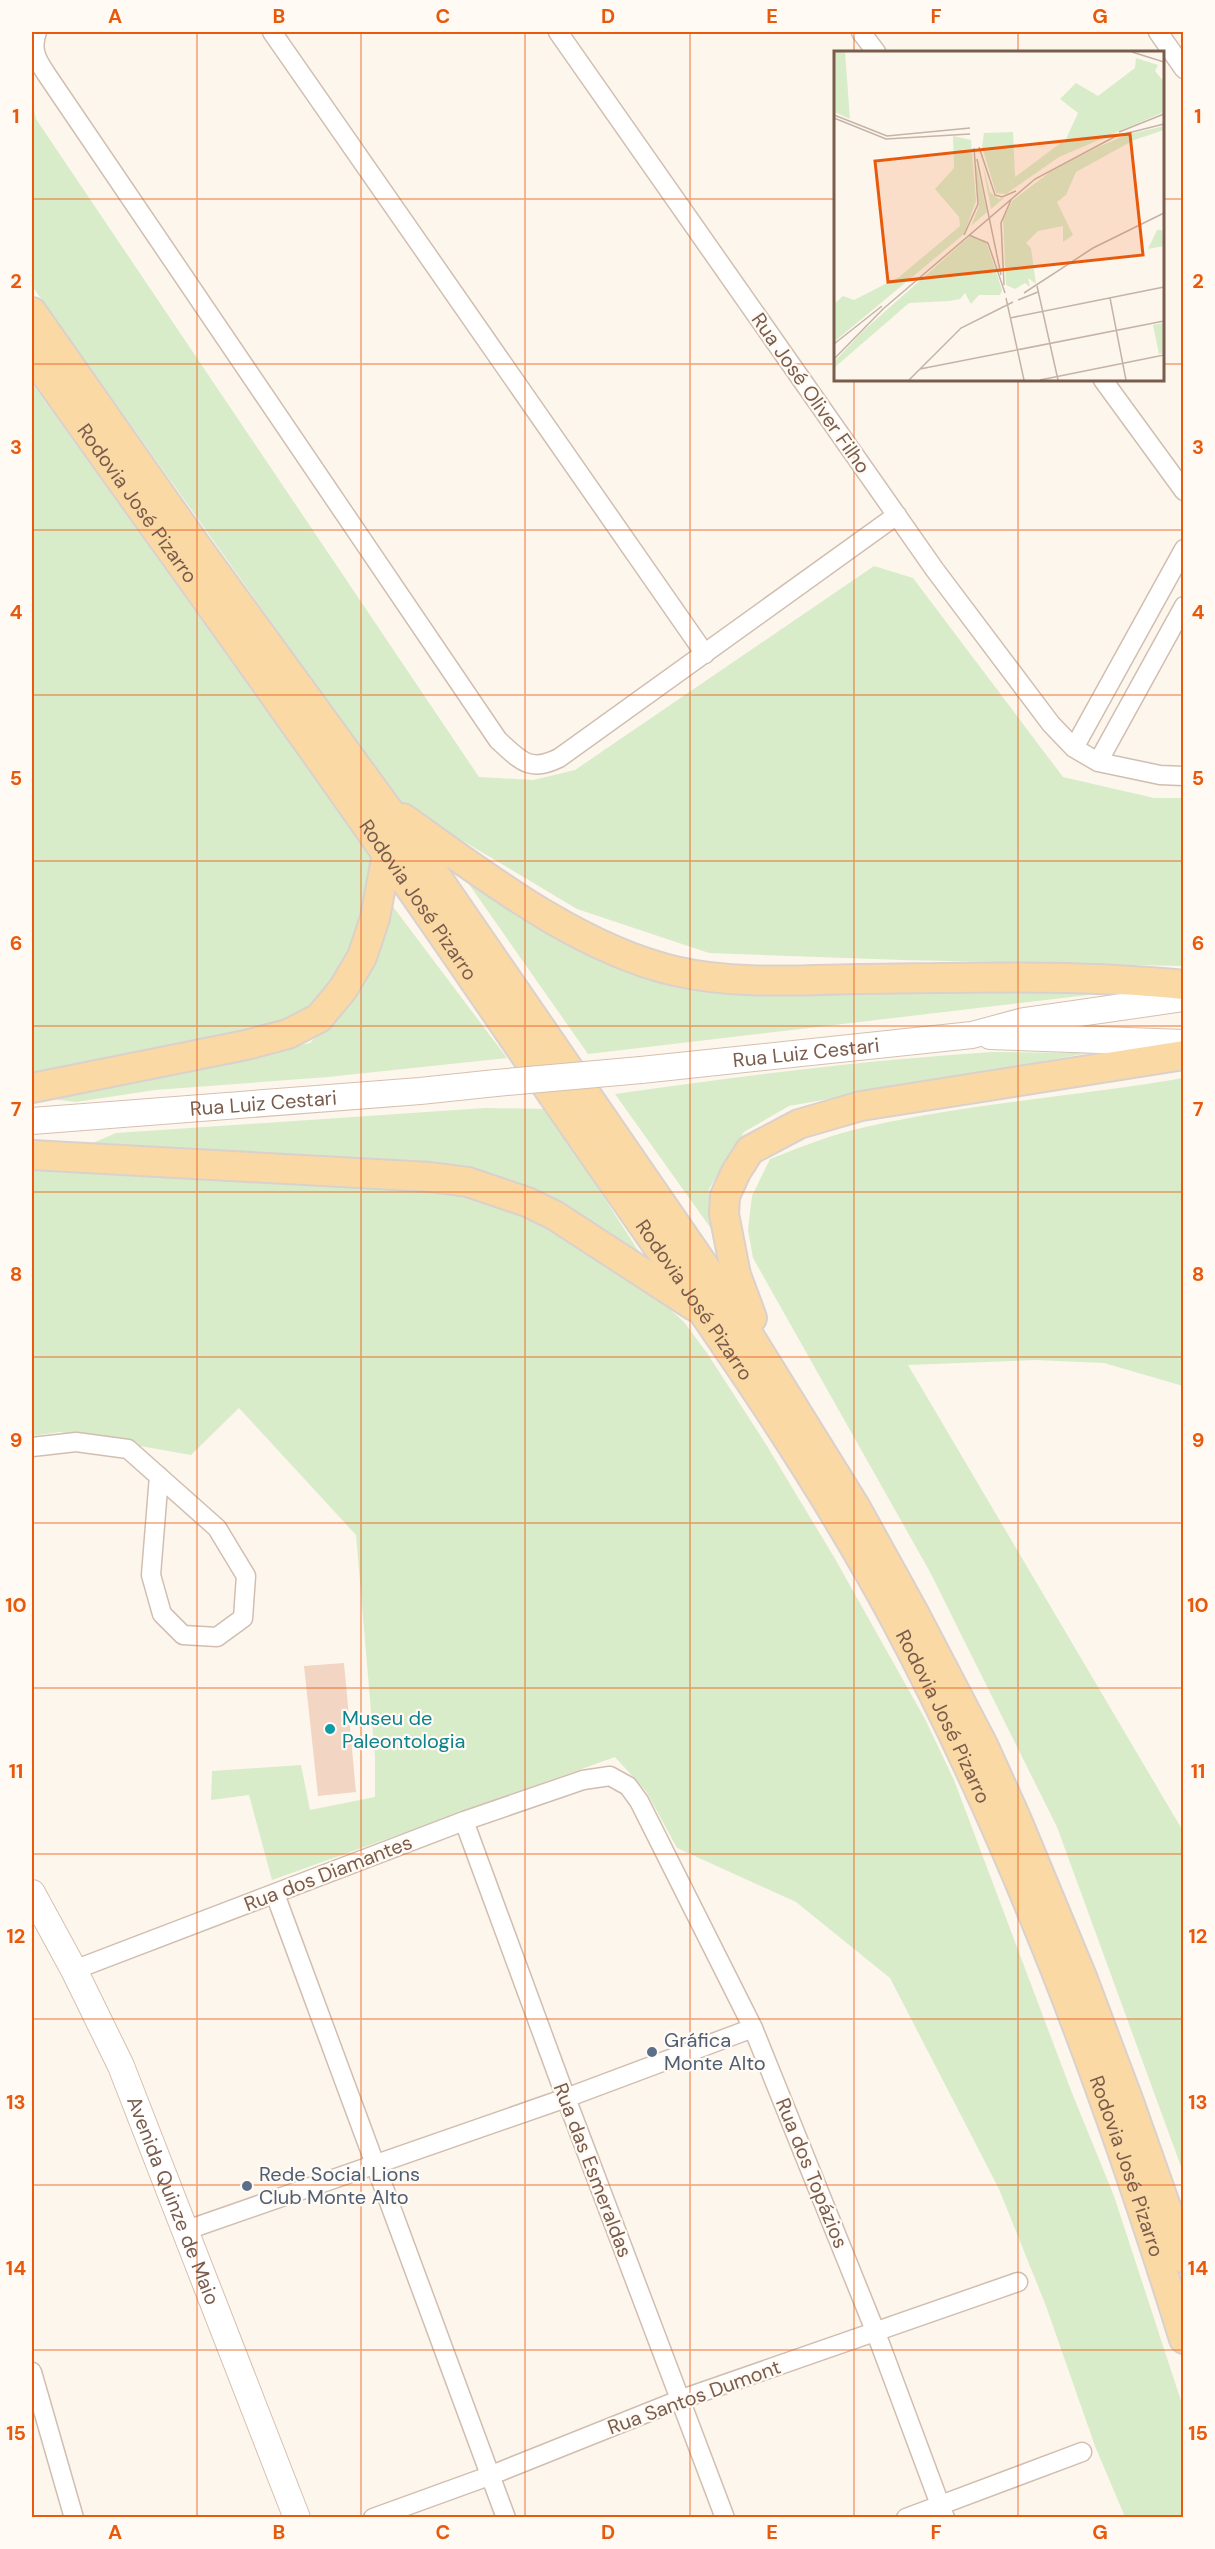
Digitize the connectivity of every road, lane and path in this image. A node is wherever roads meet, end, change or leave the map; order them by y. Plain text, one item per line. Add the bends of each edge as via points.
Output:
1 (37, 32) edge
2 (272, 32) edge
3 (558, 32) edge
4 (861, 32) edge
5 (1158, 32) edge
6 (875, 51) edge
7 (1184, 69) edge
8 (32, 312) edge
9 (32, 355) edge
10 (1104, 381) edge
11 (1184, 491) edge
12 (897, 515) junction
13 (1184, 549) edge
14 (1184, 606) edge
15 (705, 654) junction
16 (1074, 748) junction
17 (1098, 762) junction
18 (1184, 776) edge
19 (387, 806) junction
20 (387, 854) junction
21 (1184, 985) edge
22 (1184, 998) edge
23 (972, 1035) junction
24 (1184, 1043) edge
25 (1184, 1055) edge
26 (32, 1088) edge
27 (32, 1120) edge
28 (32, 1155) edge
29 (706, 1313) junction
30 (767, 1362) junction
31 (32, 1447) edge
32 (159, 1476) junction
33 (583, 1780) joint
34 (464, 1821) junction
35 (32, 1893) edge
36 (275, 1894) junction
37 (74, 1970) junction
38 (753, 2028) junction
39 (566, 2098) junction
40 (376, 2163) junction
41 (184, 2231) junction
42 (1184, 2258) edge
43 (1018, 2282) dead end
44 (876, 2333) junction
45 (1184, 2339) edge
46 (32, 2372) edge
47 (679, 2400) junction
48 (1082, 2452) dead end
49 (489, 2476) junction
50 (943, 2511) edge
51 (74, 2517) edge
52 (297, 2517) edge
53 (373, 2517) edge
54 (506, 2517) edge
55 (725, 2517) edge
56 (906, 2517) edge

1 - 15 street via 35,57 498,740 519,760 539,765 559,758
2 - 15 street
3 - 12 street, Rua José Oliver Filho
4 - 6 street
5 - 7 street
8 - 19 main road, Rodovia José Pizarro via 197,547
9 - 20 main road, Rodovia José Pizarro
10 - 11 street
12 - 15 street
12 - 16 street, Rua José Oliver Filho via 1029,697
13 - 16 street
14 - 17 street
16 - 17 street, Rua José Oliver Filho
17 - 18 street, Rua José Oliver Filho
19 - 21 main road via 549,917 636,959 675,971 727,979 1024,977
19 - 30 main road, Rodovia José Pizarro
20 - 26 main road via 375,918 362,957 319,1018 288,1034 256,1042
20 - 29 main road, Rodovia José Pizarro
22 - 23 street, Rua Luiz Cestari via 1024,1021
23 - 24 street, Rua Luiz Cestari
23 - 27 street, Rua Luiz Cestari, bridge via 420,1091
25 - 30 main road via 861,1106 799,1124 750,1150 725,1196 724,1214 736,1275
28 - 29 main road via 468,1182 554,1215
29 - 45 main road, Rodovia José Pizarro via 842,1527 948,1723 1043,1936 1128,2166
30 - 42 main road, Rodovia José Pizarro via 856,1508 1002,1787 1086,1988
31 - 32 street via 76,1442 128,1449
32 - 32 street via 217,1528 246,1576 243,1618 217,1637 183,1635 162,1614 152,1575
33 - 34 street, Rua dos Diamantes
33 - 38 street, Rua dos Topázios via 610,1776 628,1786 639,1801
34 - 36 street, Rua dos Diamantes
34 - 39 street, Rua das Esmeraldas
35 - 37 street, Avenida Quinze de Maio
36 - 37 street, Rua dos Diamantes
36 - 40 street
37 - 41 street, Avenida Quinze de Maio via 121,2066
38 - 39 street
38 - 44 street, Rua dos Topázios
39 - 40 street
39 - 47 street, Rua das Esmeraldas
40 - 41 street
40 - 49 street
41 - 52 street, Avenida Quinze de Maio
43 - 44 street, Rua Santos Dumont
44 - 47 street, Rua Santos Dumont
44 - 50 street, Rua dos Topázios
46 - 51 street
47 - 49 street, Rua Santos Dumont
47 - 55 street, Rua das Esmeraldas
48 - 50 street
49 - 53 street, Rua Santos Dumont
49 - 54 street
50 - 56 street

